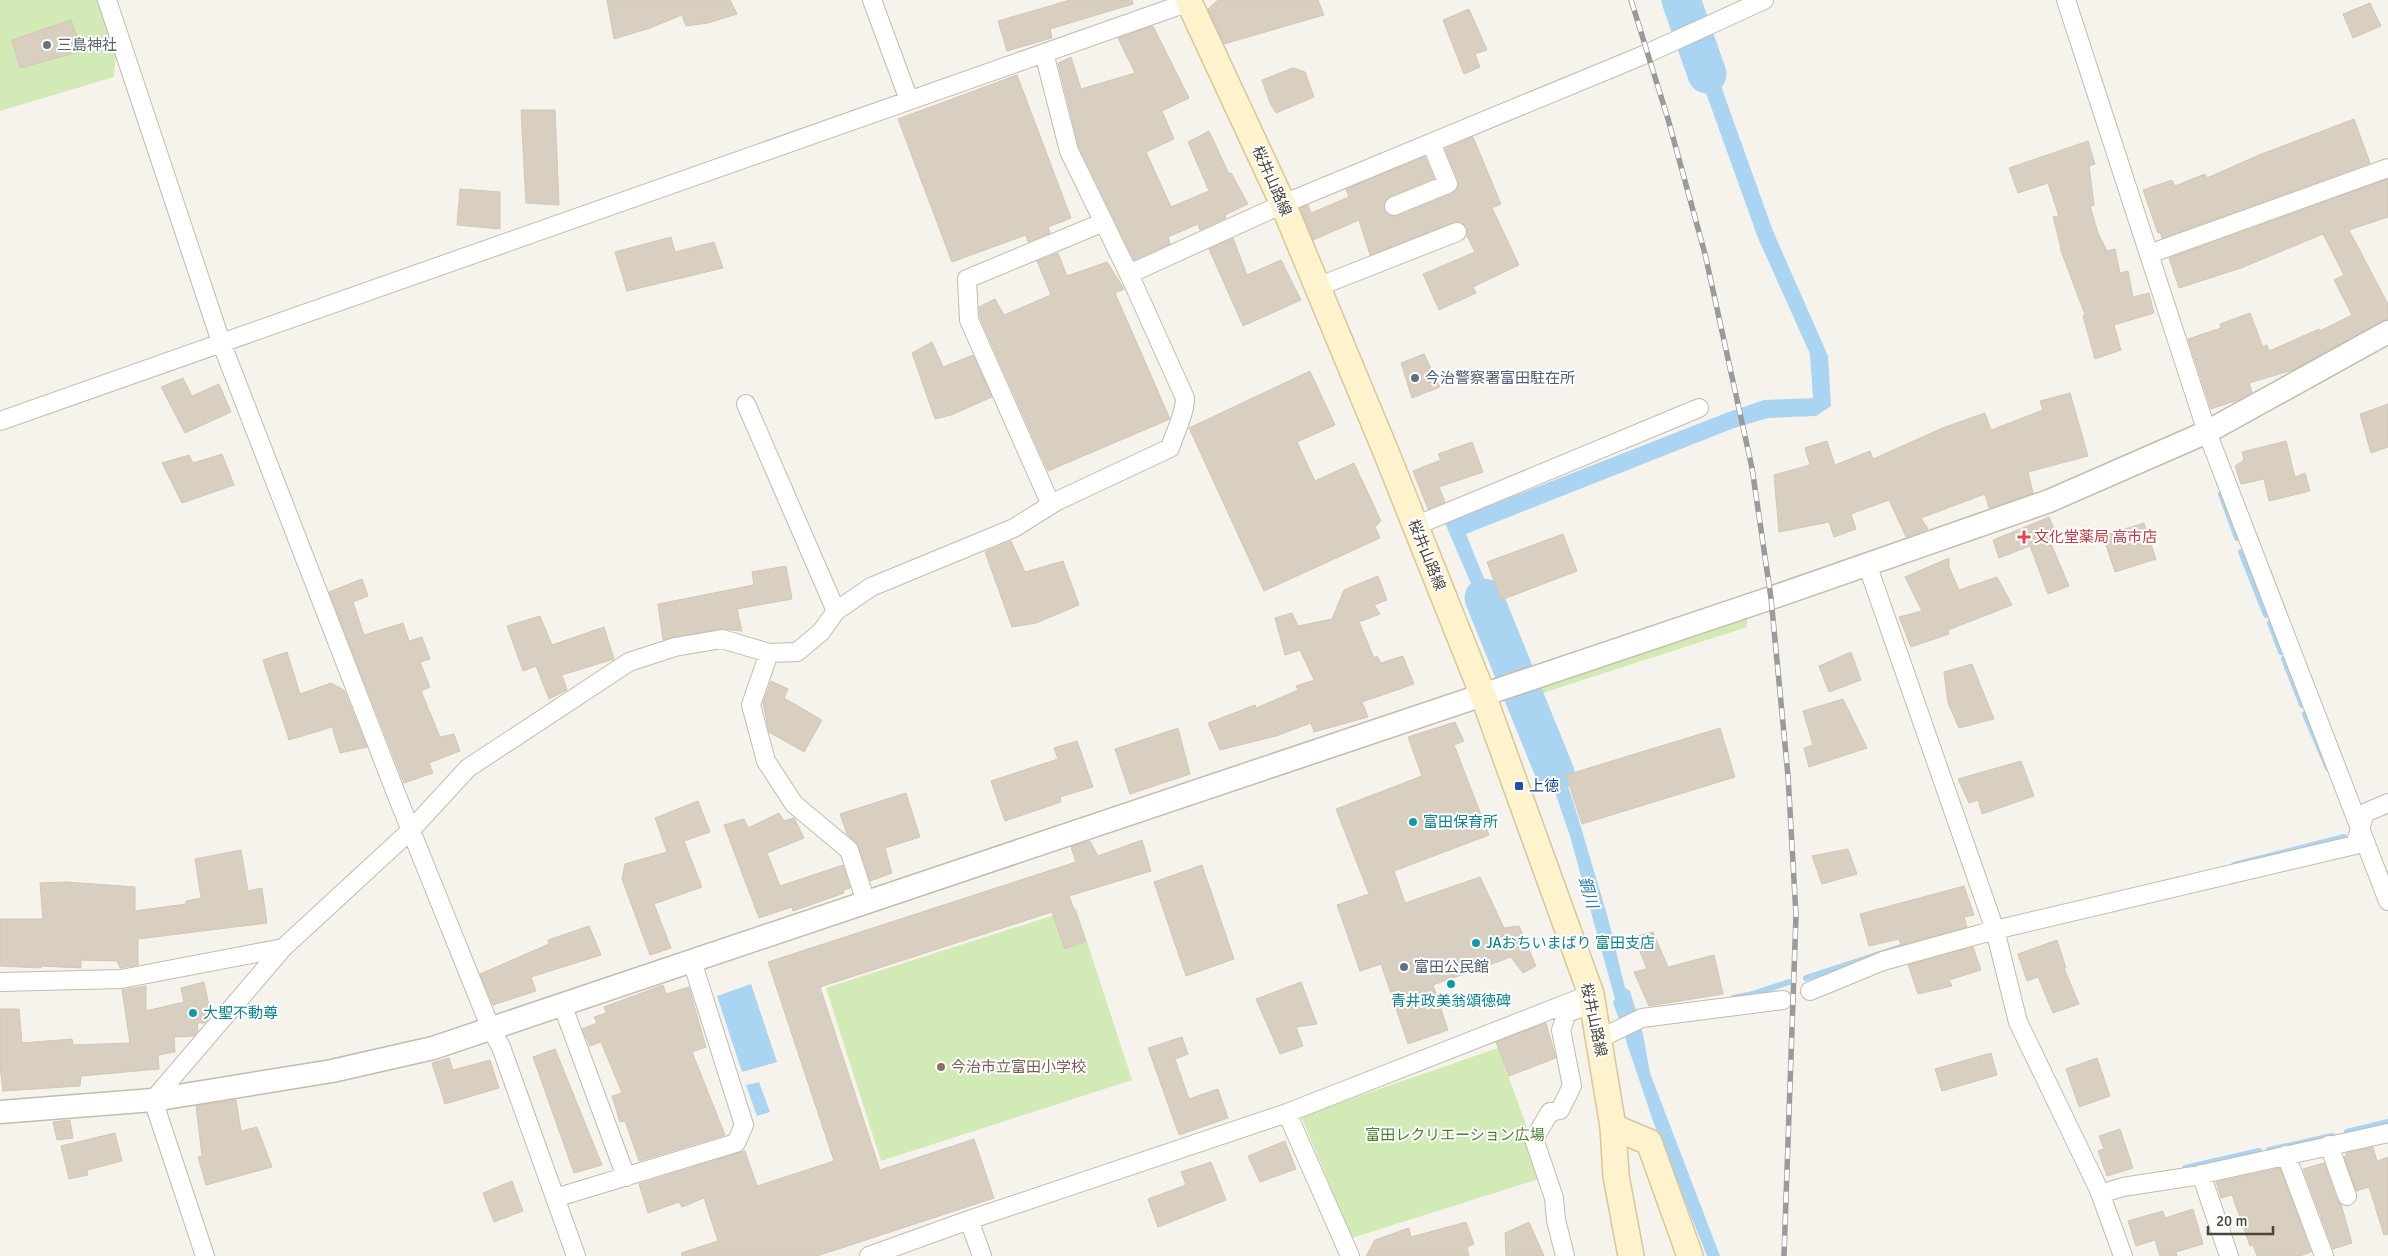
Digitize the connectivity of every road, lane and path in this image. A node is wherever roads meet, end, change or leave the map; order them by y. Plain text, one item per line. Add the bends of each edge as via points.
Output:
1 (107, 0) edge
2 (872, 0) edge
3 (1764, 0) edge
4 (2066, 0) edge
5 (1189, 1) edge
6 (1736, 6) edge
7 (1044, 53) junction
8 (909, 100) junction
9 (1431, 143) junction
10 (2388, 168) edge
11 (1283, 204) junction
12 (1394, 206) dead end
13 (1104, 222) junction
14 (1457, 232) dead end
15 (2149, 254) junction
16 (1129, 274) junction
17 (1317, 287) junction
18 (2388, 332) edge
19 (221, 342) junction
20 (746, 404) dead end
21 (1699, 408) dead end
22 (0, 421) edge
23 (2207, 432) junction
24 (1051, 505) junction
25 (1415, 526) junction
26 (1867, 564) junction
27 (836, 610) junction
28 (769, 653) junction
29 (1483, 695) junction
30 (2388, 804) edge
31 (2361, 826) junction
32 (411, 830) junction
33 (2388, 901) edge
34 (866, 902) junction
35 (1995, 930) junction
36 (283, 948) junction
37 (692, 961) junction
38 (0, 982) edge
39 (1810, 991) dead end
40 (1592, 999) junction
41 (1783, 1000) dead end
42 (562, 1004) junction
43 (491, 1028) junction
44 (1599, 1039) junction
45 (153, 1100) junction
46 (0, 1112) edge
47 (1287, 1113) junction
48 (1613, 1127) junction
49 (2388, 1133) edge
50 (2329, 1145) junction
51 (2286, 1155) junction
52 (2201, 1174) junction
53 (626, 1177) junction
54 (2100, 1194) junction
55 (2347, 1196) dead end
56 (555, 1198) junction
57 (969, 1220) junction
58 (205, 1256) edge
59 (576, 1256) edge
60 (869, 1256) edge
61 (982, 1256) edge
62 (1350, 1256) edge
63 (1565, 1256) edge
64 (1631, 1256) edge
65 (1690, 1256) edge
66 (2123, 1256) edge
67 (2230, 1256) edge
68 (2324, 1256) edge

1 - 19 street
2 - 8 street
3 - 6 street
4 - 15 street
5 - 7 street
5 - 11 main road, 桜井山路線
6 - 9 street via 1646,54
7 - 8 street
7 - 13 street via 1069,151
8 - 19 street
9 - 11 street
9 - 12 street via 1448,184
10 - 15 street
11 - 16 street
11 - 17 main road, 桜井山路線
13 - 16 street
13 - 24 street via 967,279 969,320
14 - 17 street
15 - 23 street
16 - 24 street via 1185,398 1185,411 1177,424 1170,448
17 - 25 main road, 桜井山路線
18 - 23 street
19 - 22 street
19 - 32 street
20 - 27 street
21 - 25 street
23 - 26 street via 2049,501
23 - 31 street
24 - 27 street via 1014,528 871,587
25 - 29 main road, 桜井山路線
26 - 29 street
26 - 35 street
27 - 28 street via 821,632 797,652
28 - 32 street via 722,639 676,647 629,662 468,768
28 - 34 street via 751,705 766,761 794,804 849,850
29 - 34 street
29 - 40 main road, 桜井山路線
30 - 31 street via 2365,813
31 - 33 street
31 - 35 street via 2355,845
32 - 36 street
32 - 43 street
34 - 37 street
35 - 39 street via 1882,961
35 - 54 street via 2018,1022
36 - 38 street via 121,979
36 - 45 street
37 - 42 street
37 - 53 street via 744,1125 736,1143
40 - 44 main road, 桜井山路線
40 - 47 street
40 - 63 street via 1567,1013 1561,1030 1572,1086 1560,1110 1550,1112 1534,1139 1554,1198
41 - 44 street via 1642,1018
42 - 43 street
42 - 53 street
43 - 45 street via 433,1048 332,1071
43 - 56 street via 501,1046
44 - 48 main road, 桜井山路線
45 - 46 street
45 - 58 street
47 - 57 street
47 - 62 street
48 - 64 main road, 桜井山路線 via 1616,1176
48 - 65 main road via 1649,1142
49 - 50 street
50 - 51 street
50 - 55 street
51 - 52 street
51 - 68 street
52 - 54 street
52 - 67 street
53 - 56 street
54 - 66 street
56 - 59 street
57 - 60 street
57 - 61 street

